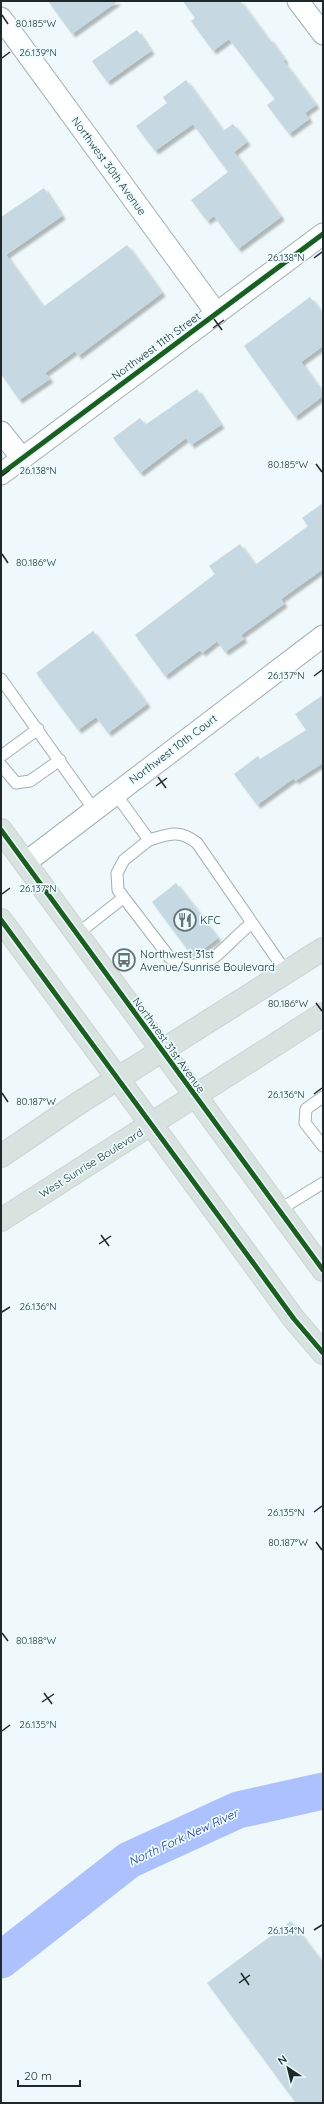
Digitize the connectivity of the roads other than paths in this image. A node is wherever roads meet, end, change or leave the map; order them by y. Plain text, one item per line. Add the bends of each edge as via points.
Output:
1 (298, 1) edge
2 (1, 18) edge
3 (323, 34) edge
4 (323, 234) edge
5 (217, 314) junction
6 (1, 432) edge
7 (22, 458) junction
8 (1, 474) edge
9 (323, 636) edge
10 (1, 679) edge
11 (38, 730) junction
12 (1, 756) edge
13 (60, 760) junction
14 (1, 765) edge
15 (115, 793) junction
16 (95, 811) junction
17 (1, 830) edge
18 (149, 840) junction
19 (25, 863) junction
20 (123, 898) junction
21 (1, 920) edge
22 (252, 923) junction
23 (76, 935) junction
24 (323, 949) edge
25 (286, 972) junction
26 (323, 1014) edge
27 (161, 1051) junction
28 (117, 1079) junction
29 (195, 1097) junction
30 (323, 1097) edge
31 (151, 1125) junction
32 (323, 1146) edge
33 (1, 1156) edge
34 (323, 1183) edge
35 (279, 1210) junction
36 (1, 1220) edge
37 (323, 1270) edge
38 (323, 1353) edge

1 - 3 street
2 - 5 street, Northwest 30th Avenue
4 - 5 street, Northwest 11th Street
5 - 7 street, Northwest 11th Street
6 - 7 street
7 - 8 street, Northwest 11th Street
9 - 15 street, Northwest 10th Court
10 - 11 lane
11 - 12 lane
11 - 13 lane
13 - 14 lane via 30,781 16,783
13 - 16 lane
15 - 16 street, Northwest 10th Court
15 - 18 lane
16 - 19 street, Northwest 10th Court
17 - 19 main road, Northwest 31st Avenue
18 - 20 lane via 124,860 117,872 118,890
18 - 22 lane via 171,833 187,835 197,843
19 - 23 main road, Northwest 31st Avenue
20 - 22 lane via 170,958 191,967 204,964
20 - 23 lane
21 - 28 main road
22 - 25 lane
23 - 27 main road, Northwest 31st Avenue
24 - 25 main road
25 - 27 main road
26 - 29 main road, West Sunrise Boulevard
27 - 28 main road
27 - 29 main road, Northwest 31st Avenue
28 - 31 main road
28 - 33 main road
29 - 31 main road, West Sunrise Boulevard
29 - 35 main road, Northwest 31st Avenue
30 - 32 lane via 306,1109 305,1122
31 - 36 main road, West Sunrise Boulevard
31 - 38 main road via 290,1313
34 - 35 lane
35 - 37 main road, Northwest 31st Avenue

